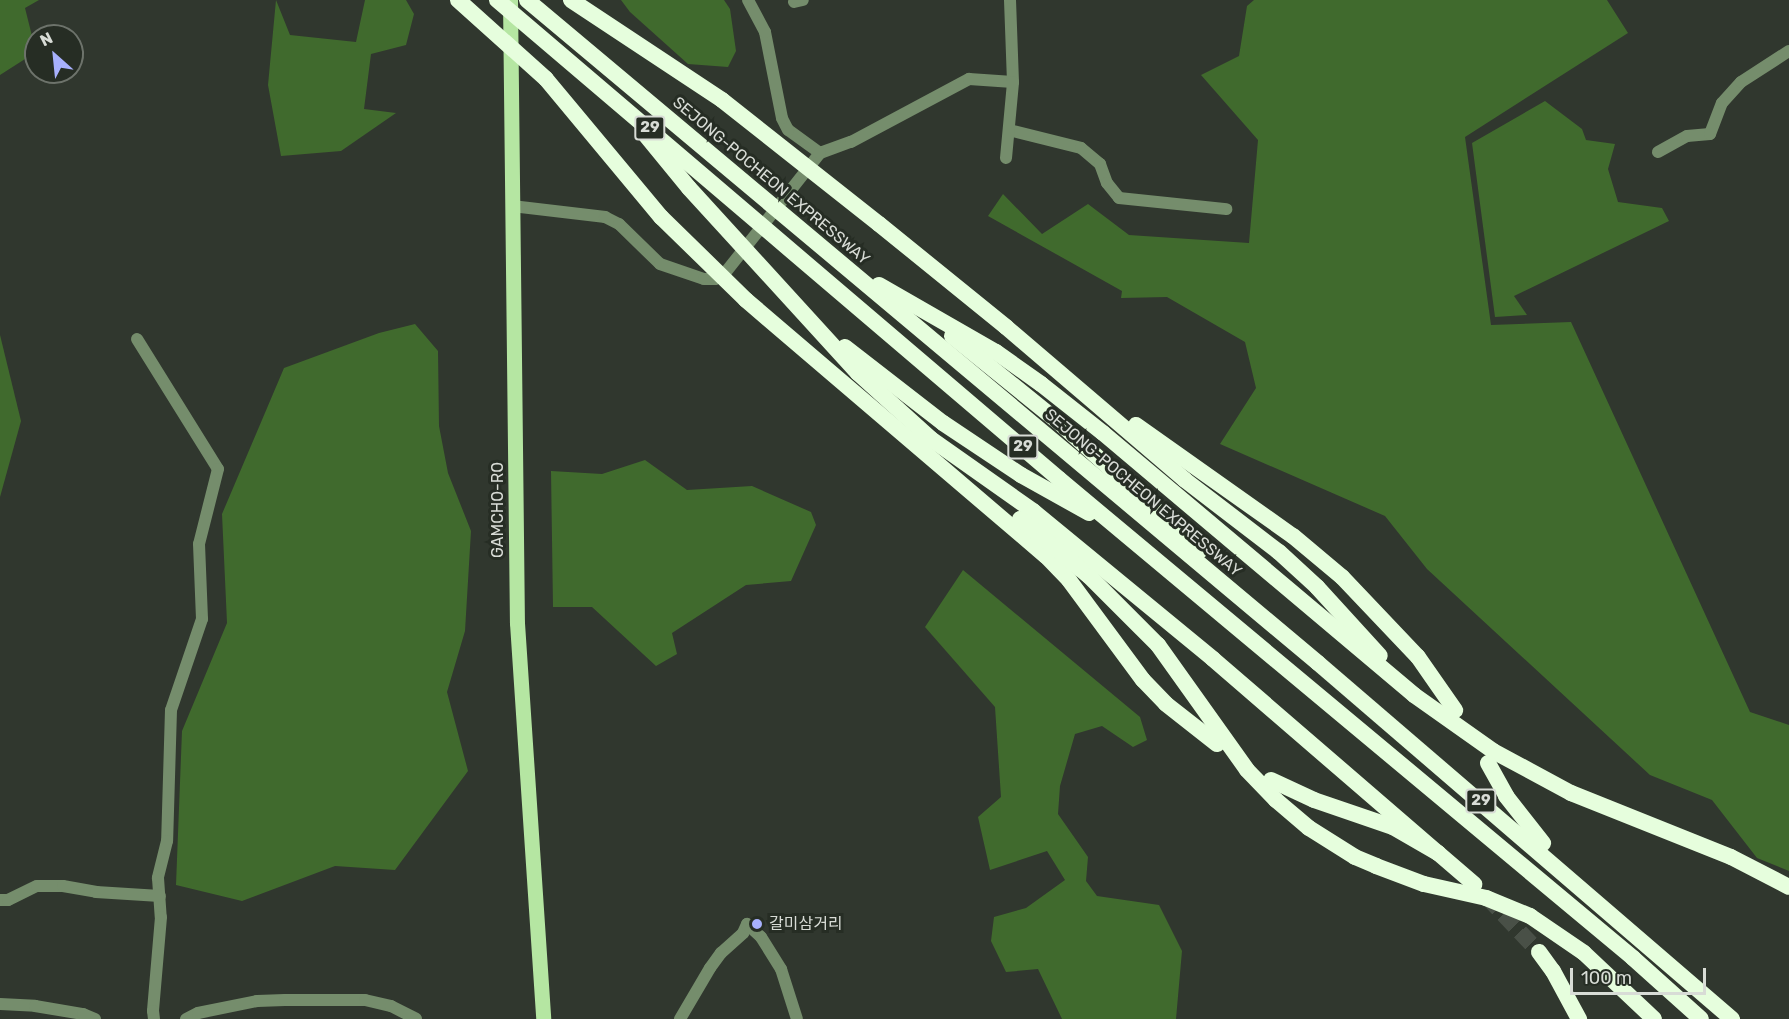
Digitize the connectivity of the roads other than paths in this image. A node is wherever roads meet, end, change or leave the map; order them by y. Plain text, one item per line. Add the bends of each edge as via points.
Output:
1 (458, 0) edge
2 (497, 0) edge
3 (510, 0) edge
4 (527, 0) edge
5 (571, 0) edge
6 (748, 0) edge
7 (1010, 0) edge
8 (1789, 51) edge
9 (1013, 82) junction
10 (614, 98) junction
11 (1009, 130) junction
12 (1658, 152) dead end
13 (820, 153) junction
14 (1006, 158) dead end
15 (512, 206) junction
16 (1226, 209) dead end
17 (879, 224) junction
18 (839, 262) junction
19 (911, 304) junction
20 (811, 321) junction
21 (137, 339) dead end
22 (839, 381) junction
23 (1121, 531) junction
24 (1318, 663) junction
25 (1414, 695) junction
26 (1455, 710) dead end
27 (1217, 744) dead end
28 (1488, 763) dead end
29 (1271, 780) dead end
30 (1438, 853) junction
31 (1474, 884) tunnel mouth
32 (1579, 885) junction
33 (1789, 887) edge
34 (160, 896) junction
35 (0, 900) edge
36 (1539, 952) tunnel mouth
37 (0, 1004) edge
38 (95, 1019) edge
39 (154, 1019) edge
40 (186, 1019) edge
41 (416, 1019) edge
42 (543, 1019) edge
43 (680, 1019) edge
44 (797, 1019) edge
45 (1579, 1019) edge
46 (1654, 1019) edge
47 (1701, 1019) edge
48 (1732, 1019) edge

1 - 22 highway via 546,79 661,217
2 - 10 highway, 29
3 - 15 main road, GAMCHO-RO
4 - 18 highway, SEJONG-POCHEON EXPRESSWAY / 29
5 - 17 highway via 722,100
6 - 13 street via 765,32 782,118 788,130
7 - 9 street
8 - 12 street via 1741,82 1722,103 1710,134 1687,136
9 - 11 street
9 - 13 street via 969,79 851,142
10 - 20 highway via 689,188
10 - 23 highway, 29
11 - 14 street
11 - 16 street via 1081,148 1100,164 1107,183 1119,198
13 - 15 street via 725,273 715,279 660,264 619,224 605,217
15 - 42 main road, GAMCHO-RO via 517,623
17 - 25 highway via 1185,480 1278,552 1353,624
17 - 26 highway via 948,273 1130,420 1318,556 1394,630
18 - 19 highway
18 - 24 highway, SEJONG-POCHEON EXPRESSWAY / 29
19 - 24 highway via 1061,424
19 - 25 highway via 996,352 1041,384
20 - 23 highway via 943,423 1011,469
20 - 30 highway via 858,373 931,439 1051,526
21 - 34 street via 218,469 200,544 202,619 171,710 167,841 158,878
22 - 27 highway via 1046,556 1069,580 1143,680 1166,704
22 - 46 highway via 1089,576 1158,645 1247,770 1309,828 1376,866 1425,884 1486,898 1530,916 1584,953
23 - 47 highway, 29
24 - 32 highway, SEJONG-POCHEON EXPRESSWAY / 29
25 - 33 highway via 1492,751 1571,793 1731,857
28 - 32 highway via 1527,824
29 - 30 highway via 1314,800 1393,827
30 - 31 highway
32 - 48 highway, SEJONG-POCHEON EXPRESSWAY / 29
34 - 35 street via 37,886
34 - 39 street
36 - 45 highway
37 - 38 street via 35,1006
40 - 41 street via 257,1001 285,1000 365,1000 391,1006
43 - 44 street via 710,968 747,924 761,936 781,969

